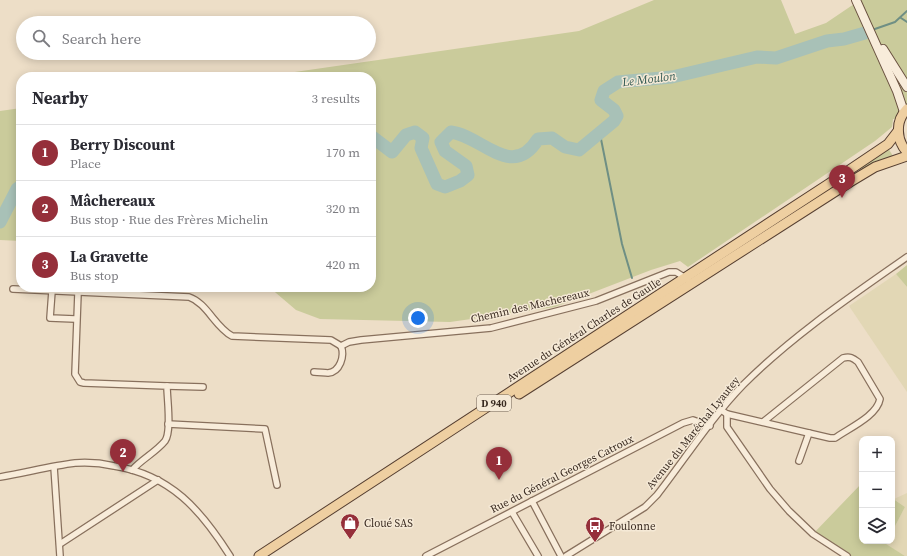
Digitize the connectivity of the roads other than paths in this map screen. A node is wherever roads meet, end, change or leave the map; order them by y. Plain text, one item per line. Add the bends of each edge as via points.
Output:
1 (856, 0) edge
2 (861, 0) edge
3 (868, 21) junction
4 (878, 43) junction
5 (907, 87) edge
6 (906, 110) edge
7 (898, 131) junction
8 (907, 152) edge
9 (907, 156) edge
10 (907, 257) edge
11 (689, 281) junction
12 (13, 289) dead end
13 (16, 289) edge
14 (52, 292) edge
15 (65, 292) edge
16 (78, 293) junction
17 (76, 319) junction
18 (341, 346) junction
19 (314, 372) dead end
20 (167, 386) junction
21 (203, 387) dead end
22 (722, 410) junction
23 (727, 414) junction
24 (763, 422) junction
25 (168, 424) junction
26 (710, 426) junction
27 (809, 433) junction
28 (799, 461) dead end
29 (54, 467) junction
30 (132, 470) junction
31 (0, 478) edge
32 (158, 480) junction
33 (277, 485) dead end
34 (532, 501) junction
35 (512, 512) junction
36 (60, 544) junction
37 (60, 556) edge
38 (230, 556) edge
39 (259, 556) edge
40 (269, 556) edge
41 (426, 556) edge
42 (538, 556) edge
43 (562, 556) edge
44 (566, 556) edge
45 (847, 556) edge

1 - 3 main road
2 - 3 main road
3 - 4 main road
4 - 5 main road
4 - 6 main road
6 - 7 main road, Avenue du Général Charles de Gaulle via 900,119
7 - 8 main road
7 - 11 main road, Avenue du Général Charles de Gaulle / D 940 via 888,144
9 - 11 main road, Avenue du Général Charles de Gaulle / D 940 via 868,172
10 - 22 street, Avenue du Maréchal Lyautey via 801,333 743,385
11 - 18 street, Chemin des Machereaux via 676,272 669,272 596,301 491,328 362,340
11 - 39 main road, Avenue du Général Charles de Gaulle / D 940
11 - 40 main road, Avenue du Général Charles de Gaulle / D 940
12 - 13 street
14 - 17 street via 50,318
15 - 16 street
16 - 17 street
16 - 18 street via 189,297 232,336 331,340
17 - 20 street via 75,374 80,382
18 - 19 street via 342,358 336,370 329,373
20 - 21 street
20 - 25 street
22 - 23 street
22 - 26 street, Avenue du Maréchal Lyautey
23 - 24 street
23 - 45 street via 727,427 770,489 813,534
24 - 27 street
24 - 27 street via 843,358 854,359 877,392 879,405 835,438
25 - 30 street via 166,440
25 - 33 street via 265,428
26 - 34 street, Rue du Général Georges Catroux via 693,420 684,423
26 - 44 street, Avenue du Maréchal Lyautey via 645,507
27 - 28 street
29 - 30 street via 75,463 98,463
29 - 31 street
29 - 36 street
30 - 32 street
32 - 36 street
32 - 38 street via 193,506
34 - 35 street, Rue du Général Georges Catroux
34 - 43 street
35 - 41 street, Rue du Général Georges Catroux
35 - 42 street
36 - 37 street

